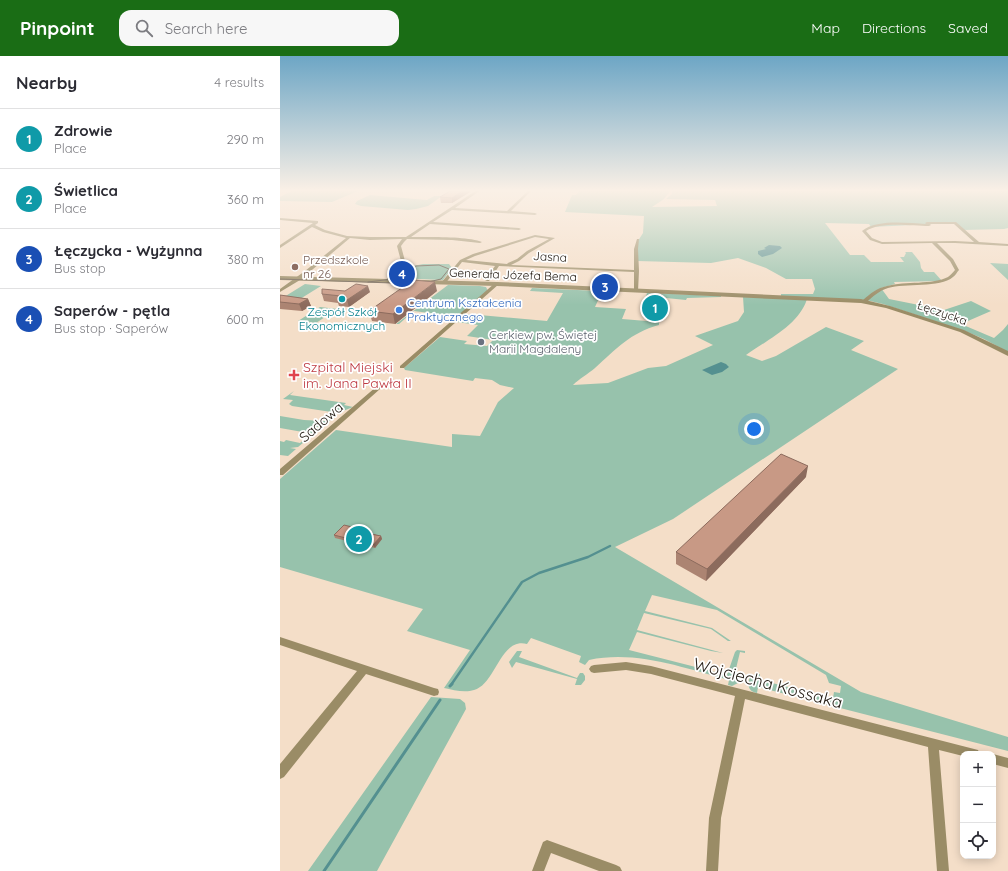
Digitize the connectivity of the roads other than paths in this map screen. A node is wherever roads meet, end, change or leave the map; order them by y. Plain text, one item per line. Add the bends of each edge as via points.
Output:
1 (310, 228) edge
2 (317, 228) edge
3 (422, 228) edge
4 (505, 228) edge
5 (868, 228) edge
6 (960, 228) edge
7 (519, 229) dead end
8 (349, 237) junction
9 (406, 238) junction
10 (638, 240) dead end
11 (480, 242) dead end
12 (933, 242) junction
13 (978, 243) junction
14 (1008, 245) edge
15 (280, 247) edge
16 (461, 261) junction
17 (501, 265) junction
18 (638, 271) junction
19 (280, 278) edge
20 (298, 280) junction
21 (487, 280) dead end
22 (387, 281) junction
23 (443, 283) junction
24 (498, 284) junction
25 (280, 291) edge
26 (636, 291) junction
27 (865, 301) junction
28 (1008, 354) edge
29 (402, 367) dead end
30 (378, 388) dead end
31 (280, 473) edge
32 (280, 642) edge
33 (594, 668) dead end
34 (364, 669) junction
35 (434, 692) dead end
36 (740, 694) junction
37 (933, 743) junction
38 (963, 751) edge
39 (996, 760) edge
40 (1008, 763) edge
41 (280, 773) edge
42 (538, 871) edge
43 (616, 871) edge
44 (712, 871) edge
45 (943, 871) edge

1 - 15 street
2 - 8 street
3 - 9 street
4 - 7 street
5 - 12 street via 864,231 871,239 882,243
6 - 13 street
8 - 9 street
8 - 20 street
9 - 11 street
9 - 22 street via 399,246 402,264
10 - 18 street
12 - 13 street
12 - 27 street via 956,266 957,272 953,277 939,281 887,286 877,290
13 - 14 street
16 - 17 street, Jasna
16 - 17 street via 478,253 534,236 553,238 514,262
16 - 23 street
17 - 18 street, Jasna
17 - 21 street
18 - 26 street
19 - 20 street, Generała Józefa Bema
20 - 22 street, Generała Józefa Bema
20 - 25 street
22 - 23 street, Generała Józefa Bema
23 - 24 street, Generała Józefa Bema
24 - 26 street, Generała Józefa Bema
24 - 29 street
26 - 27 street, Generała Józefa Bema
27 - 28 street, Łęczycka via 962,331
30 - 31 street, Sadowa
32 - 34 street
33 - 36 street, Wojciecha Kossaka via 638,667
34 - 35 street
34 - 41 street
36 - 37 street, Wojciecha Kossaka
36 - 44 street via 715,818
37 - 38 street, Wojciecha Kossaka
37 - 45 street
39 - 40 street
42 - 43 street via 547,846

